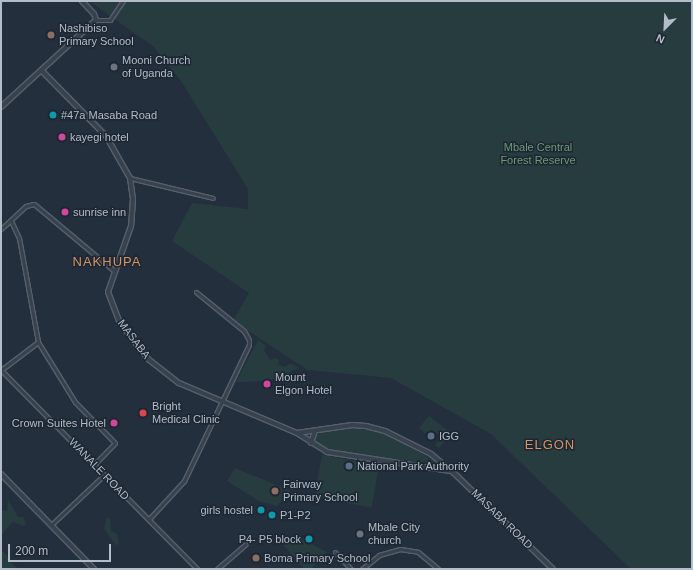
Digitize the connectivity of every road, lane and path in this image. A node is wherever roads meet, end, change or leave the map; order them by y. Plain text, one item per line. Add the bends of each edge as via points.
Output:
1 (82, 1) edge
2 (123, 1) edge
3 (96, 20) junction
4 (42, 71) junction
5 (2, 105) edge
6 (130, 178) junction
7 (213, 198) dead end
8 (10, 221) junction
9 (1, 230) edge
10 (114, 271) junction
11 (196, 292) dead end
12 (38, 342) junction
13 (1, 370) edge
14 (223, 403) junction
15 (315, 431) junction
16 (297, 433) junction
17 (311, 443) junction
18 (94, 465) junction
19 (451, 471) junction
20 (1, 474) edge
21 (104, 475) junction
22 (149, 519) junction
23 (51, 525) junction
24 (246, 544) dead end
25 (335, 552) dead end
26 (94, 569) edge
27 (197, 569) edge
28 (217, 569) edge
29 (351, 569) edge
30 (362, 569) edge
31 (438, 569) edge
32 (552, 569) edge

1 - 3 street
2 - 3 street via 110,20
3 - 4 street
4 - 5 street
4 - 6 street, MASABA via 106,136
6 - 7 street
6 - 10 street, MASABA via 133,199 131,226
8 - 9 street
8 - 10 street via 26,206 34,204
8 - 12 street via 19,238
10 - 14 street, MASABA via 108,286 108,297 128,335 164,374
11 - 14 street via 244,331 250,340
12 - 13 street
12 - 18 street via 75,402 115,444
13 - 18 street, WANALE ROAD
14 - 16 street, MASABA
14 - 22 street via 184,481
15 - 16 street, MASABA ROAD
15 - 17 street
15 - 19 street, MASABA ROAD via 352,425 386,431 431,454
16 - 17 street
17 - 19 street via 341,455
18 - 21 street, WANALE ROAD
19 - 32 street, MASABA ROAD
20 - 23 street
21 - 22 street, WANALE ROAD
21 - 23 street
22 - 27 street, WANALE ROAD
23 - 26 street
24 - 28 street
25 - 29 street
30 - 31 street via 379,555 400,549 418,552

